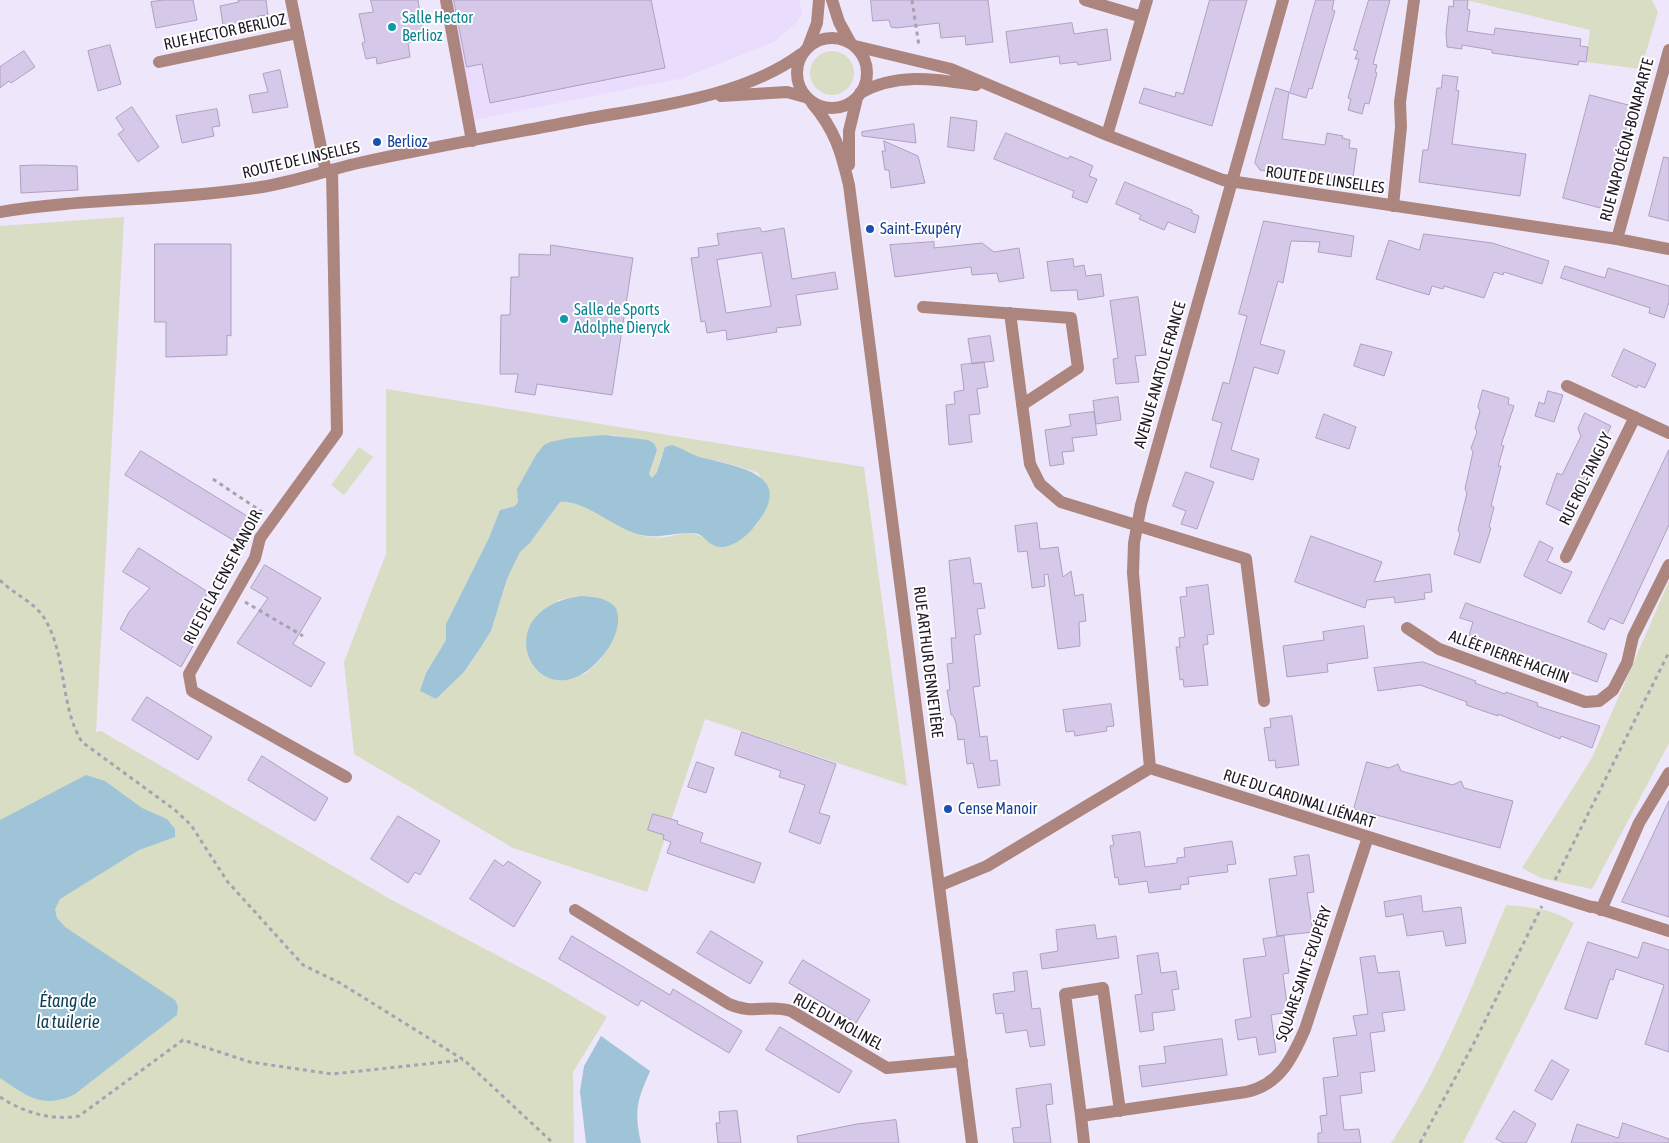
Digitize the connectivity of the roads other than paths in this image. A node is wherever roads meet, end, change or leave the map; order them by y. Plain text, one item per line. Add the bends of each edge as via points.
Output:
1 (291, 0) edge
2 (446, 0) edge
3 (819, 0) edge
4 (832, 0) edge
5 (1085, 0) edge
6 (1147, 0) edge
7 (1282, 0) edge
8 (1414, 0) edge
9 (1142, 17) junction
10 (298, 33) junction
11 (852, 44) junction
12 (804, 50) junction
13 (1669, 50) edge
14 (159, 62) dead end
15 (991, 88) junction
16 (858, 96) junction
17 (696, 97) junction
18 (809, 100) junction
19 (1108, 135) junction
20 (472, 141) junction
21 (329, 171) junction
22 (1232, 182) junction
23 (850, 185) junction
24 (1393, 206) junction
25 (0, 207) edge
26 (26, 208) junction
27 (0, 212) edge
28 (1617, 239) junction
29 (1669, 249) edge
30 (923, 307) dead end
31 (1010, 313) junction
32 (1567, 386) dead end
33 (1022, 405) junction
34 (1635, 416) junction
35 (1669, 433) edge
36 (1137, 524) junction
37 (1566, 556) dead end
38 (1669, 565) edge
39 (1407, 628) dead end
40 (1264, 701) dead end
41 (1150, 768) junction
42 (1669, 773) edge
43 (346, 777) dead end
44 (1368, 837) junction
45 (941, 886) junction
46 (1596, 908) junction
47 (575, 910) dead end
48 (1669, 931) edge
49 (962, 1061) junction
50 (1120, 1111) junction
51 (1081, 1116) junction
52 (972, 1143) edge
53 (1084, 1143) edge

1 - 10 street, RUE HECTOR BERLIOZ
2 - 20 street
3 - 12 street via 817,23
4 - 11 street via 839,22
5 - 9 street
6 - 9 street
7 - 22 street, AVENUE ANATOLE FRANCE
8 - 24 street via 1399,107 1401,127
9 - 19 street
10 - 14 street, RUE HECTOR BERLIOZ
10 - 21 street, RUE HECTOR BERLIOZ
11 - 12 street via 828,38
11 - 15 street, ROUTE DE LINSELLES via 951,69
11 - 16 street via 864,58 867,68 865,84
12 - 17 street, ROUTE DE LINSELLES via 780,68 756,80
12 - 18 street via 796,74 798,84
13 - 28 street, RUE NAPOLÉON-BONAPARTE
15 - 16 street, ROUTE DE LINSELLES via 910,78 886,82
15 - 19 street, ROUTE DE LINSELLES
16 - 18 street via 837,108 824,107
16 - 23 street, RUE ARTHUR DENNETIÈRE via 849,131
17 - 18 street, ROUTE DE LINSELLES via 782,92
17 - 20 street, ROUTE DE LINSELLES
18 - 23 street, RUE ARTHUR DENNETIÈRE via 827,121 838,142
19 - 22 street, ROUTE DE LINSELLES via 1203,174
20 - 21 street, ROUTE DE LINSELLES
21 - 26 street, ROUTE DE LINSELLES via 258,188
21 - 43 street, RUE DE LA CENSE MANOIR via 336,432 272,518 260,538 255,558 190,674 192,691
22 - 24 street, ROUTE DE LINSELLES
22 - 36 street, AVENUE ANATOLE FRANCE
23 - 45 street, RUE ARTHUR DENNETIÈRE
24 - 28 street, ROUTE DE LINSELLES
25 - 26 street, ROUTE DE LINSELLES
26 - 27 street, ROUTE DE LINSELLES
28 - 29 street, ROUTE DE LINSELLES
30 - 31 street
31 - 33 street
31 - 33 street via 1071,318 1077,360 1078,368
32 - 34 street
33 - 36 street via 1032,470 1044,488 1066,505
34 - 35 street
34 - 37 street, RUE ROL-TANGUY
36 - 40 street via 1246,559
36 - 41 street, AVENUE ANATOLE FRANCE via 1133,573
38 - 39 street, ALLÉE PIERRE HACHIN via 1633,637 1627,663 1613,690 1595,702 1585,702 1439,649
41 - 44 street, RUE DU CARDINAL LIÉNART
41 - 45 street via 988,866
42 - 46 street via 1639,822
44 - 46 street, RUE DU CARDINAL LIÉNART, bridge
44 - 50 street, SQUARE SAINT-EXUPÉRY via 1305,1029 1279,1075 1267,1085 1251,1091
45 - 49 street, RUE ARTHUR DENNETIÈRE
46 - 48 street, RUE DU CARDINAL LIÉNART
47 - 49 street, RUE DU MOLINEL via 729,1004 752,1011 782,1008 791,1011 887,1068
49 - 52 street, RUE ARTHUR DENNETIÈRE
50 - 51 street, SQUARE SAINT-EXUPÉRY
50 - 51 street via 1103,988 1065,994
51 - 53 street

